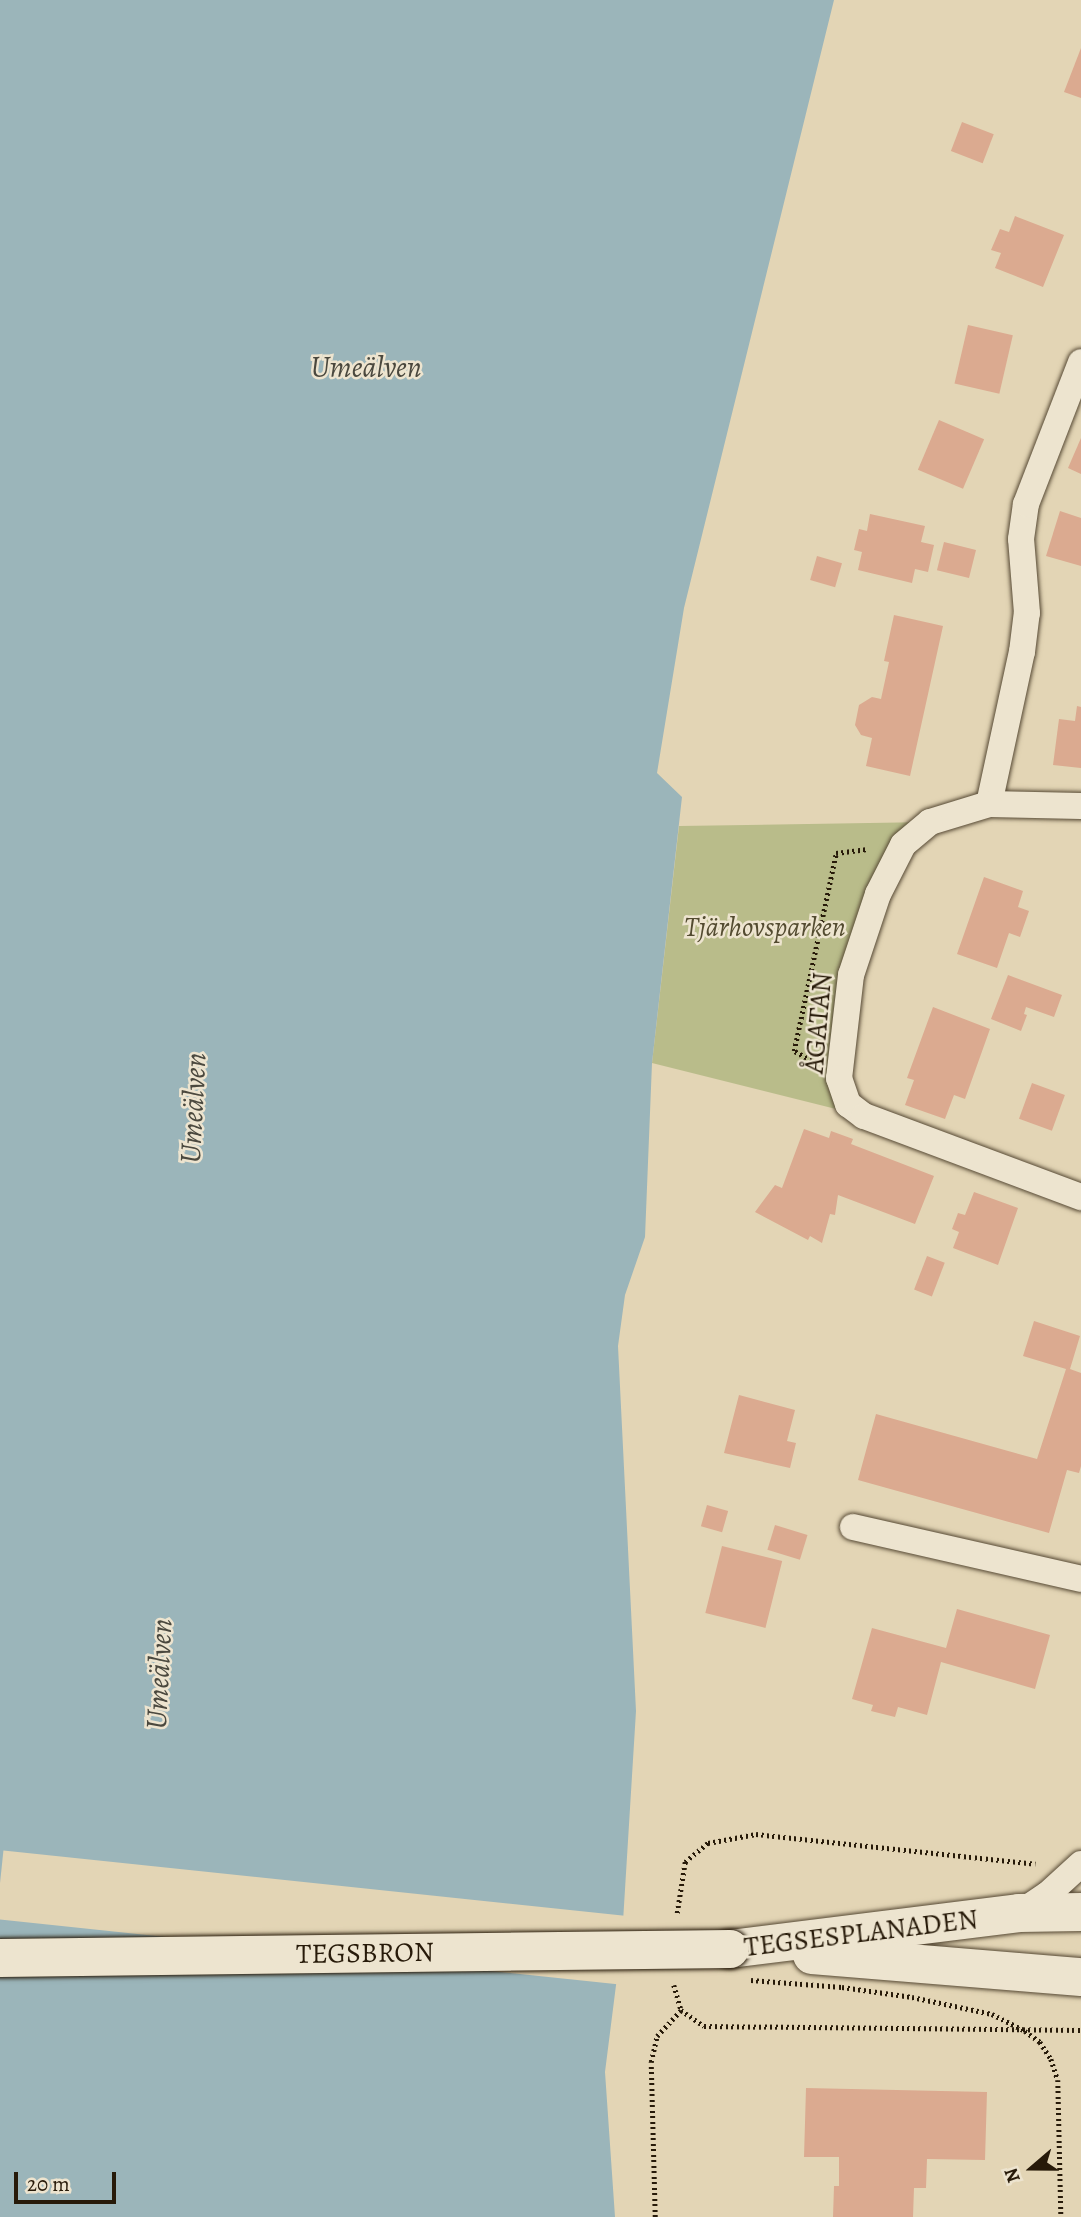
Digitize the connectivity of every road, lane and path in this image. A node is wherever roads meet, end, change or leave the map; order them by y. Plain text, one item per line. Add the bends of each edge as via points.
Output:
1 (1081, 362) edge
2 (989, 804) junction
3 (1081, 806) edge
4 (1081, 1197) edge
5 (853, 1527) dead end
6 (1081, 1579) edge
7 (1036, 1864) dead end
8 (1081, 1864) edge
9 (1081, 1912) edge
10 (1019, 1913) junction
11 (677, 1919) dead end
12 (730, 1949) junction
13 (0, 1958) edge
14 (1081, 1977) edge
15 (673, 1978) dead end
16 (681, 2010) junction
17 (1024, 2030) junction
18 (1081, 2031) edge
19 (655, 2217) edge
20 (1061, 2217) edge

1 - 2 street via 1026,503 1021,539 1027,613
2 - 3 street, ÅGATAN
2 - 4 street, ÅGATAN via 930,822 902,845 878,894 851,975 839,1078 848,1104 864,1116
5 - 6 street
7 - 11 path via 756,1834 708,1843 685,1862
8 - 10 street
9 - 10 main road, TEGSESPLANADEN
10 - 12 main road, TEGSESPLANADEN
12 - 13 main road, TEGSBRON, bridge
12 - 14 main road, TEGSESPLANADEN
15 - 16 path
16 - 17 path via 705,2026 719,2027
16 - 19 path via 657,2036 651,2062
17 - 18 path
17 - 20 path via 1040,2042 1058,2080

